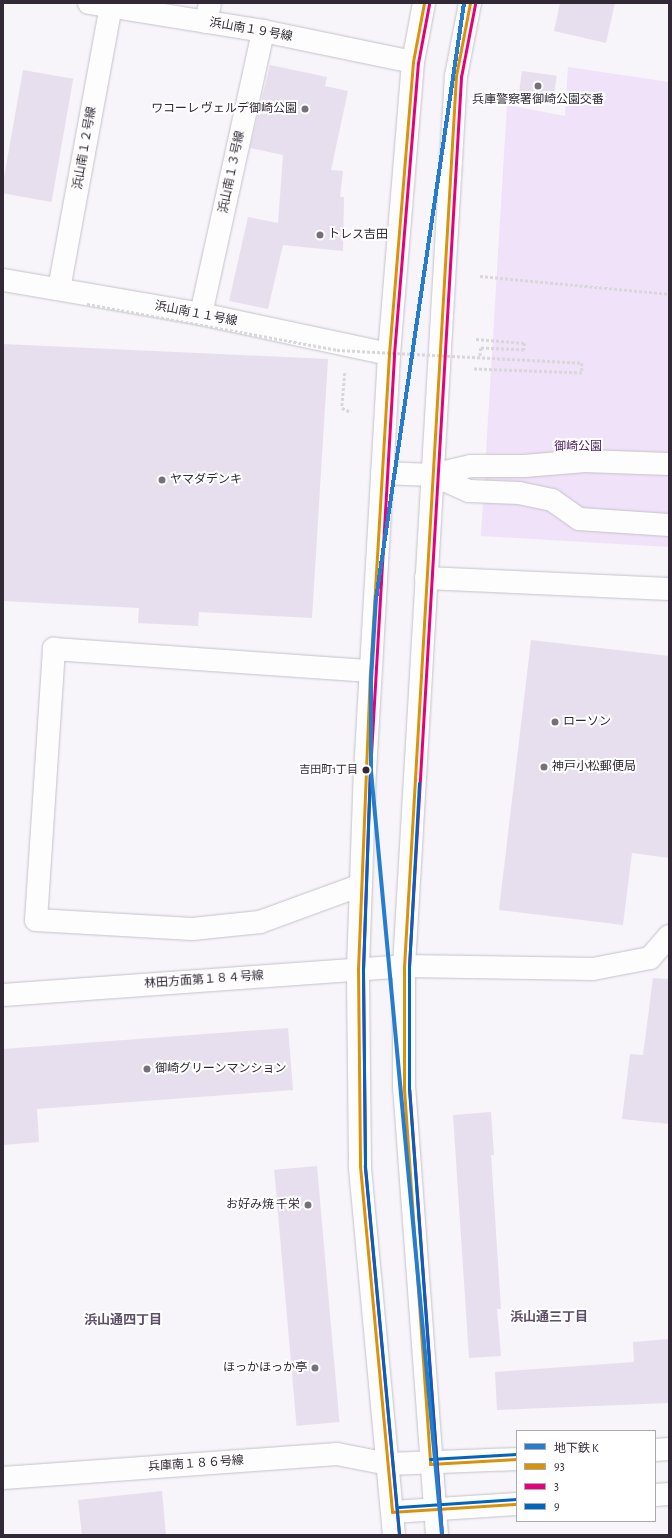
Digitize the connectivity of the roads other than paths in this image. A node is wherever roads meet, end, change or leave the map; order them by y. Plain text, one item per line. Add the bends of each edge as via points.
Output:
1 (88, 3) edge
2 (424, 3) edge
3 (470, 3) edge
4 (111, 7) junction
5 (208, 13) edge
6 (263, 31) junction
7 (413, 62) junction
8 (3, 280) edge
9 (60, 289) junction
10 (201, 314) junction
11 (388, 354) junction
12 (669, 464) edge
13 (382, 473) junction
14 (432, 475) junction
15 (669, 525) edge
16 (426, 578) junction
17 (669, 590) edge
18 (370, 671) junction
19 (360, 885) junction
20 (669, 936) edge
21 (404, 966) junction
22 (358, 968) junction
23 (3, 995) edge
24 (669, 1449) edge
25 (656, 1450) edge
26 (516, 1459) edge
27 (388, 1464) junction
28 (430, 1464) junction
29 (3, 1478) edge
30 (669, 1494) edge
31 (656, 1495) edge
32 (516, 1504) edge
33 (434, 1510) junction
34 (392, 1512) junction
35 (394, 1535) edge
36 (437, 1535) edge

1 - 4 main road, 浜山南１９号線
2 - 7 main road
3 - 14 main road via 456,76
4 - 5 main road, 浜山南１９号線
4 - 9 main road, 浜山南１２号線
5 - 6 main road, 浜山南１９号線
6 - 7 main road, 浜山南１９号線
6 - 10 main road, 浜山南１３号線
7 - 11 main road
8 - 9 main road, 浜山南１１号線
9 - 10 main road, 浜山南１１号線
10 - 11 main road, 浜山南１１号線
11 - 13 main road
12 - 14 main road via 585,461 524,466 471,466
13 - 14 main road
13 - 18 main road
14 - 15 main road via 469,491 519,494 552,500 579,519
14 - 16 main road
16 - 17 main road
16 - 21 main road
18 - 19 main road
18 - 19 main road via 54,649 36,920 192,929 260,922
19 - 22 main road
20 - 21 main road, 林田方面第１８４号線 via 650,958 593,969
21 - 22 main road, 林田方面第１８４号線
21 - 28 main road via 404,1089
22 - 23 main road, 林田方面第１８４号線
22 - 27 main road via 360,1166
24 - 25 main road
26 - 28 main road, 兵庫南１８６号線
27 - 28 main road, 兵庫南１８６号線
27 - 29 main road, 兵庫南１８６号線 via 337,1454
27 - 34 main road
28 - 33 main road
30 - 31 main road
32 - 33 main road
33 - 34 main road
33 - 36 main road
34 - 35 main road

